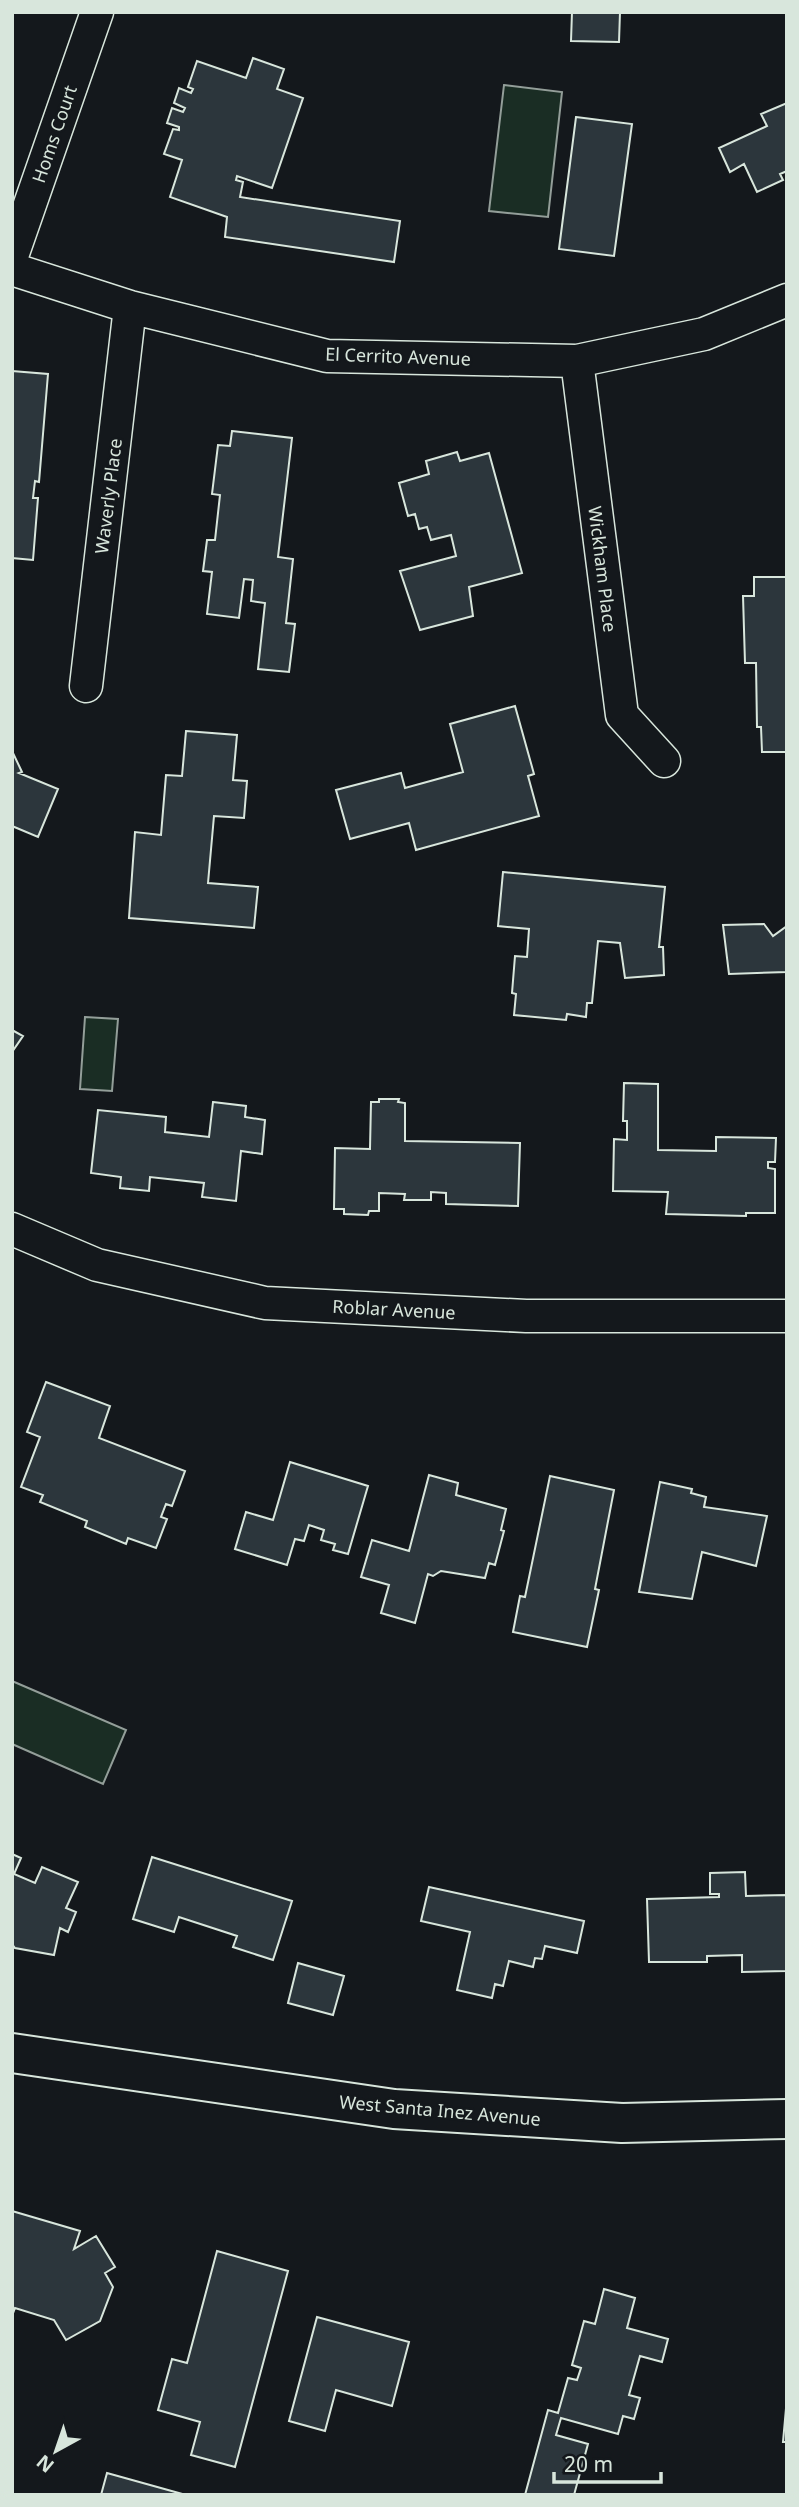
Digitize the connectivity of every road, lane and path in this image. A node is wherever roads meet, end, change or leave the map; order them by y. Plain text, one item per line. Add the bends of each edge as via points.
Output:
1 (97, 12) edge
2 (12, 256) edge
3 (12, 269) edge
4 (787, 300) edge
5 (131, 307) junction
6 (576, 361) junction
7 (86, 686) dead end
8 (664, 761) dead end
9 (12, 1229) edge
10 (787, 1316) edge
11 (12, 2053) edge
12 (787, 2119) edge

1 - 2 street, Homs Court
3 - 5 street, El Cerrito Avenue
4 - 6 street, El Cerrito Avenue via 704,334
5 - 6 street, El Cerrito Avenue via 327,356
5 - 7 street, Waverly Place
6 - 8 street, Wickham Place via 622,715
9 - 10 street, Roblar Avenue via 97,1265 265,1303 526,1316
11 - 12 street, West Santa Inez Avenue via 394,2109 622,2123

